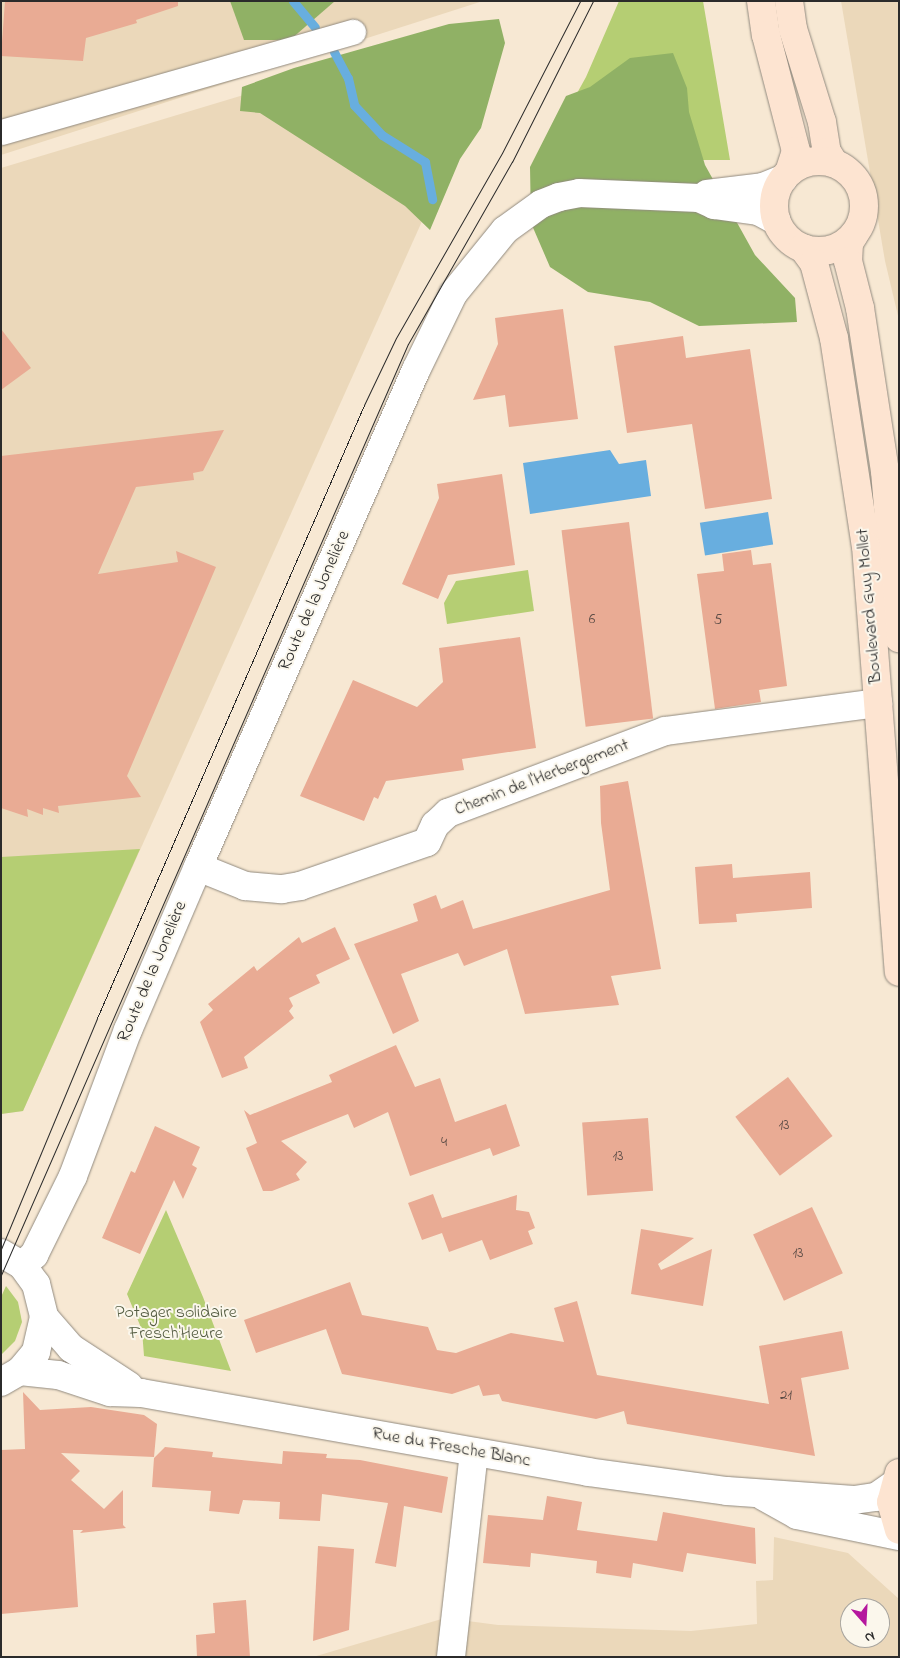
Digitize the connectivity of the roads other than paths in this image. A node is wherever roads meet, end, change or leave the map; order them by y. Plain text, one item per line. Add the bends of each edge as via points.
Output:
1 (761, 1) edge
2 (789, 1) edge
3 (353, 32) dead end
4 (1, 132) edge
5 (834, 163) junction
6 (786, 176) junction
7 (699, 198) junction
8 (777, 221) junction
9 (854, 235) junction
10 (803, 248) junction
11 (895, 532) edge
12 (899, 638) edge
13 (878, 703) junction
14 (198, 867) junction
15 (899, 972) edge
16 (73, 1176) junction
17 (12, 1259) edge
18 (39, 1291) junction
19 (44, 1317) junction
20 (11, 1376) edge
21 (141, 1392) junction
22 (474, 1452) junction
23 (896, 1479) edge
24 (762, 1495) junction
25 (899, 1530) edge
26 (899, 1536) edge
27 (451, 1657) edge

1 - 6 main road via 766,35 796,151
2 - 5 main road via 793,29 822,122 827,152
3 - 4 street
5 - 6 main road via 810,162
5 - 9 main road via 850,173 864,195 864,213
6 - 7 street, Route de la Jonelière via 763,187 714,191
6 - 8 main road via 774,200
7 - 8 street, Route de la Jonelière via 758,212
7 - 14 street, Route de la Jonelière via 579,193 541,204 505,230 454,294 412,378
8 - 10 main road via 784,235
9 - 10 main road via 839,247 827,251
9 - 11 main road, Boulevard Guy Mollet via 848,242 848,261 860,308
10 - 13 main road, Boulevard Guy Mollet via 814,263 821,288 852,441 866,546
11 - 12 main road, Boulevard Guy Mollet
13 - 14 street, Chemin de l'Herbergement via 665,731 448,814 435,826 427,842 318,881 282,889 245,886
13 - 15 main road, Boulevard Guy Mollet
14 - 16 street, Route de la Jonelière via 128,1030
16 - 17 street, Route de la Jonelière via 34,1255
16 - 18 street, Route de la Jonelière via 68,1227 46,1269
17 - 18 street
18 - 19 street
19 - 20 street via 36,1352
19 - 21 street, Rue du Fresche Blanc via 71,1348
20 - 21 street, Rue du Fresche Blanc via 58,1374 110,1392
21 - 22 street, Rue du Fresche Blanc
22 - 24 street, Rue du Fresche Blanc
22 - 27 street
23 - 24 street, Rue du Fresche Blanc via 876,1497 854,1500
23 - 25 main road via 891,1511
24 - 26 street, Rue du Fresche Blanc via 797,1514

